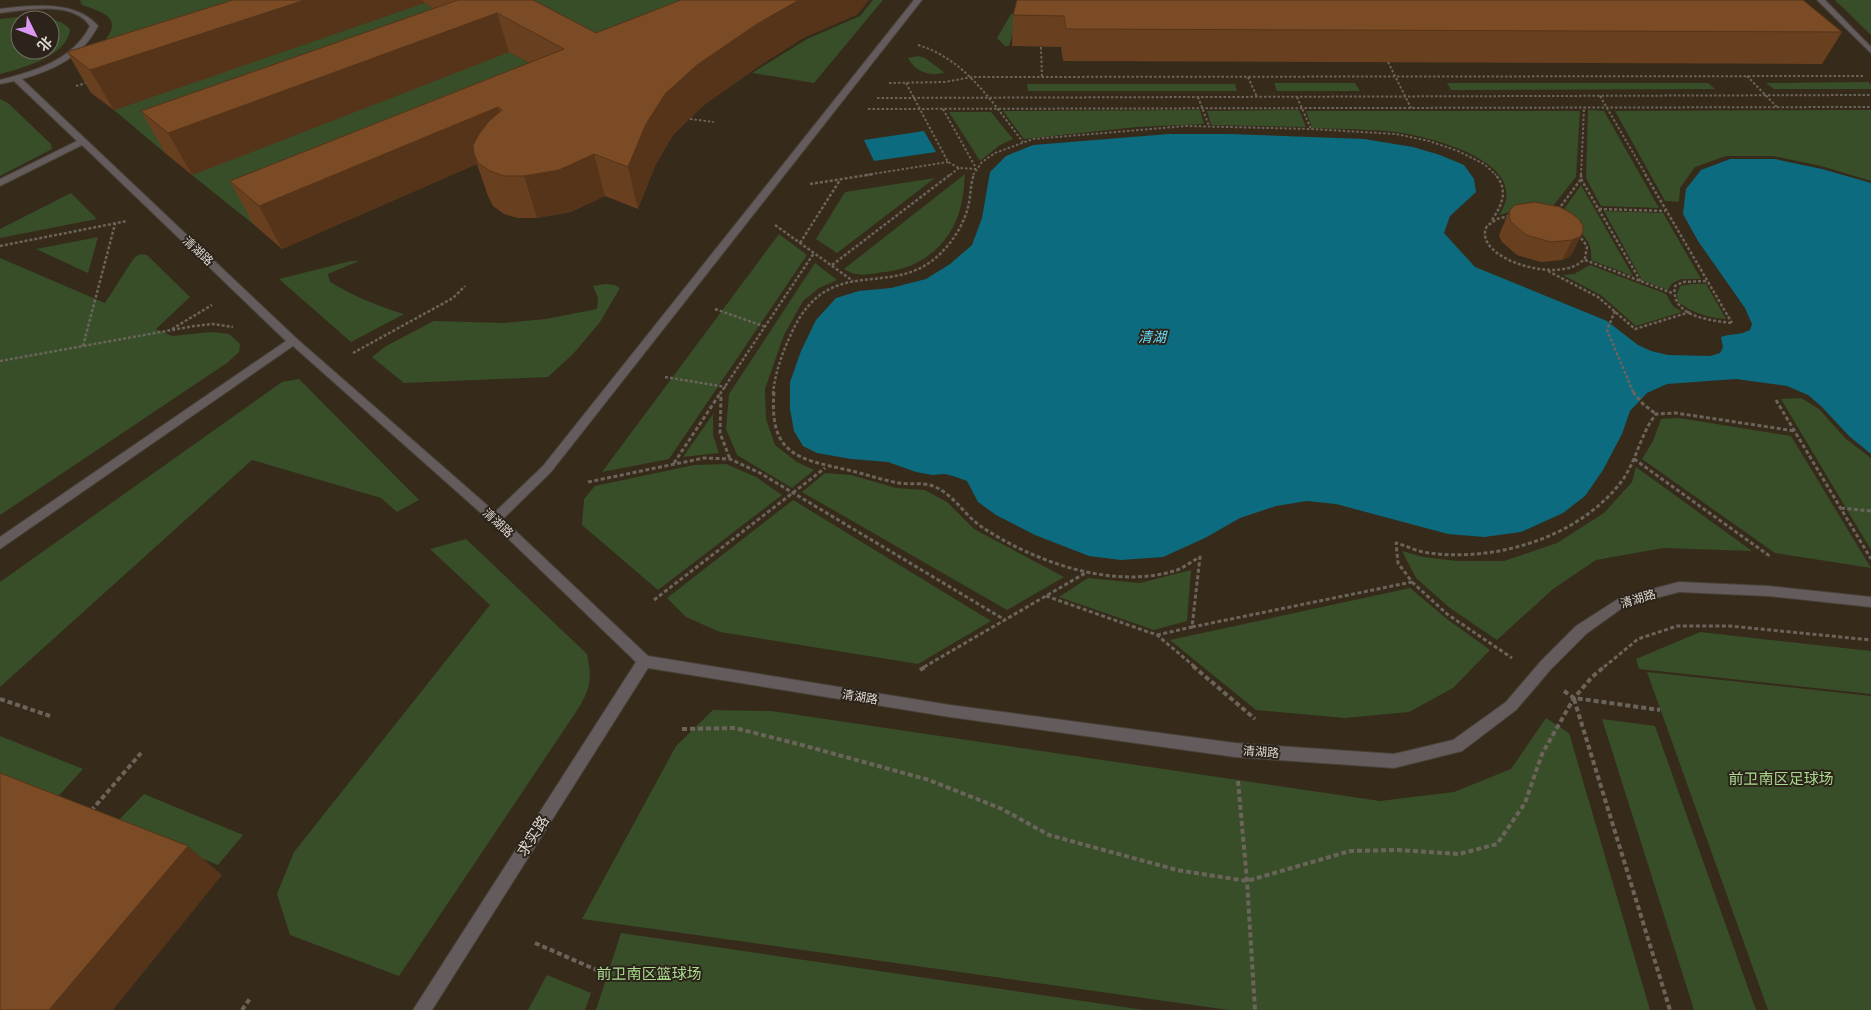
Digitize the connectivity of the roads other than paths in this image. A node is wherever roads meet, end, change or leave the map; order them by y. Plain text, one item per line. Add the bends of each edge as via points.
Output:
1 (57, 0) edge
2 (918, 0) edge
3 (1820, 0) edge
4 (48, 7) junction
5 (0, 11) edge
6 (1871, 51) edge
7 (16, 78) junction
8 (0, 82) edge
9 (82, 142) junction
10 (0, 183) edge
11 (293, 341) junction
12 (494, 519) junction
13 (0, 544) edge
14 (1871, 602) edge
15 (644, 662) junction
16 (422, 1010) edge

1 - 4 lane
2 - 12 lane via 547,469
3 - 6 lane
4 - 5 lane
4 - 7 lane via 71,10 87,17 94,26 90,39 50,66
7 - 8 lane
7 - 9 lane, 清湖路
9 - 10 lane
9 - 11 lane, 清湖路
11 - 12 lane, 清湖路
11 - 13 lane
12 - 15 lane, 清湖路
14 - 15 lane, 清湖路 via 1768,591 1679,587 1621,602 1581,630 1511,706 1458,746 1394,761 1235,750 950,711
15 - 16 lane, 求实路

